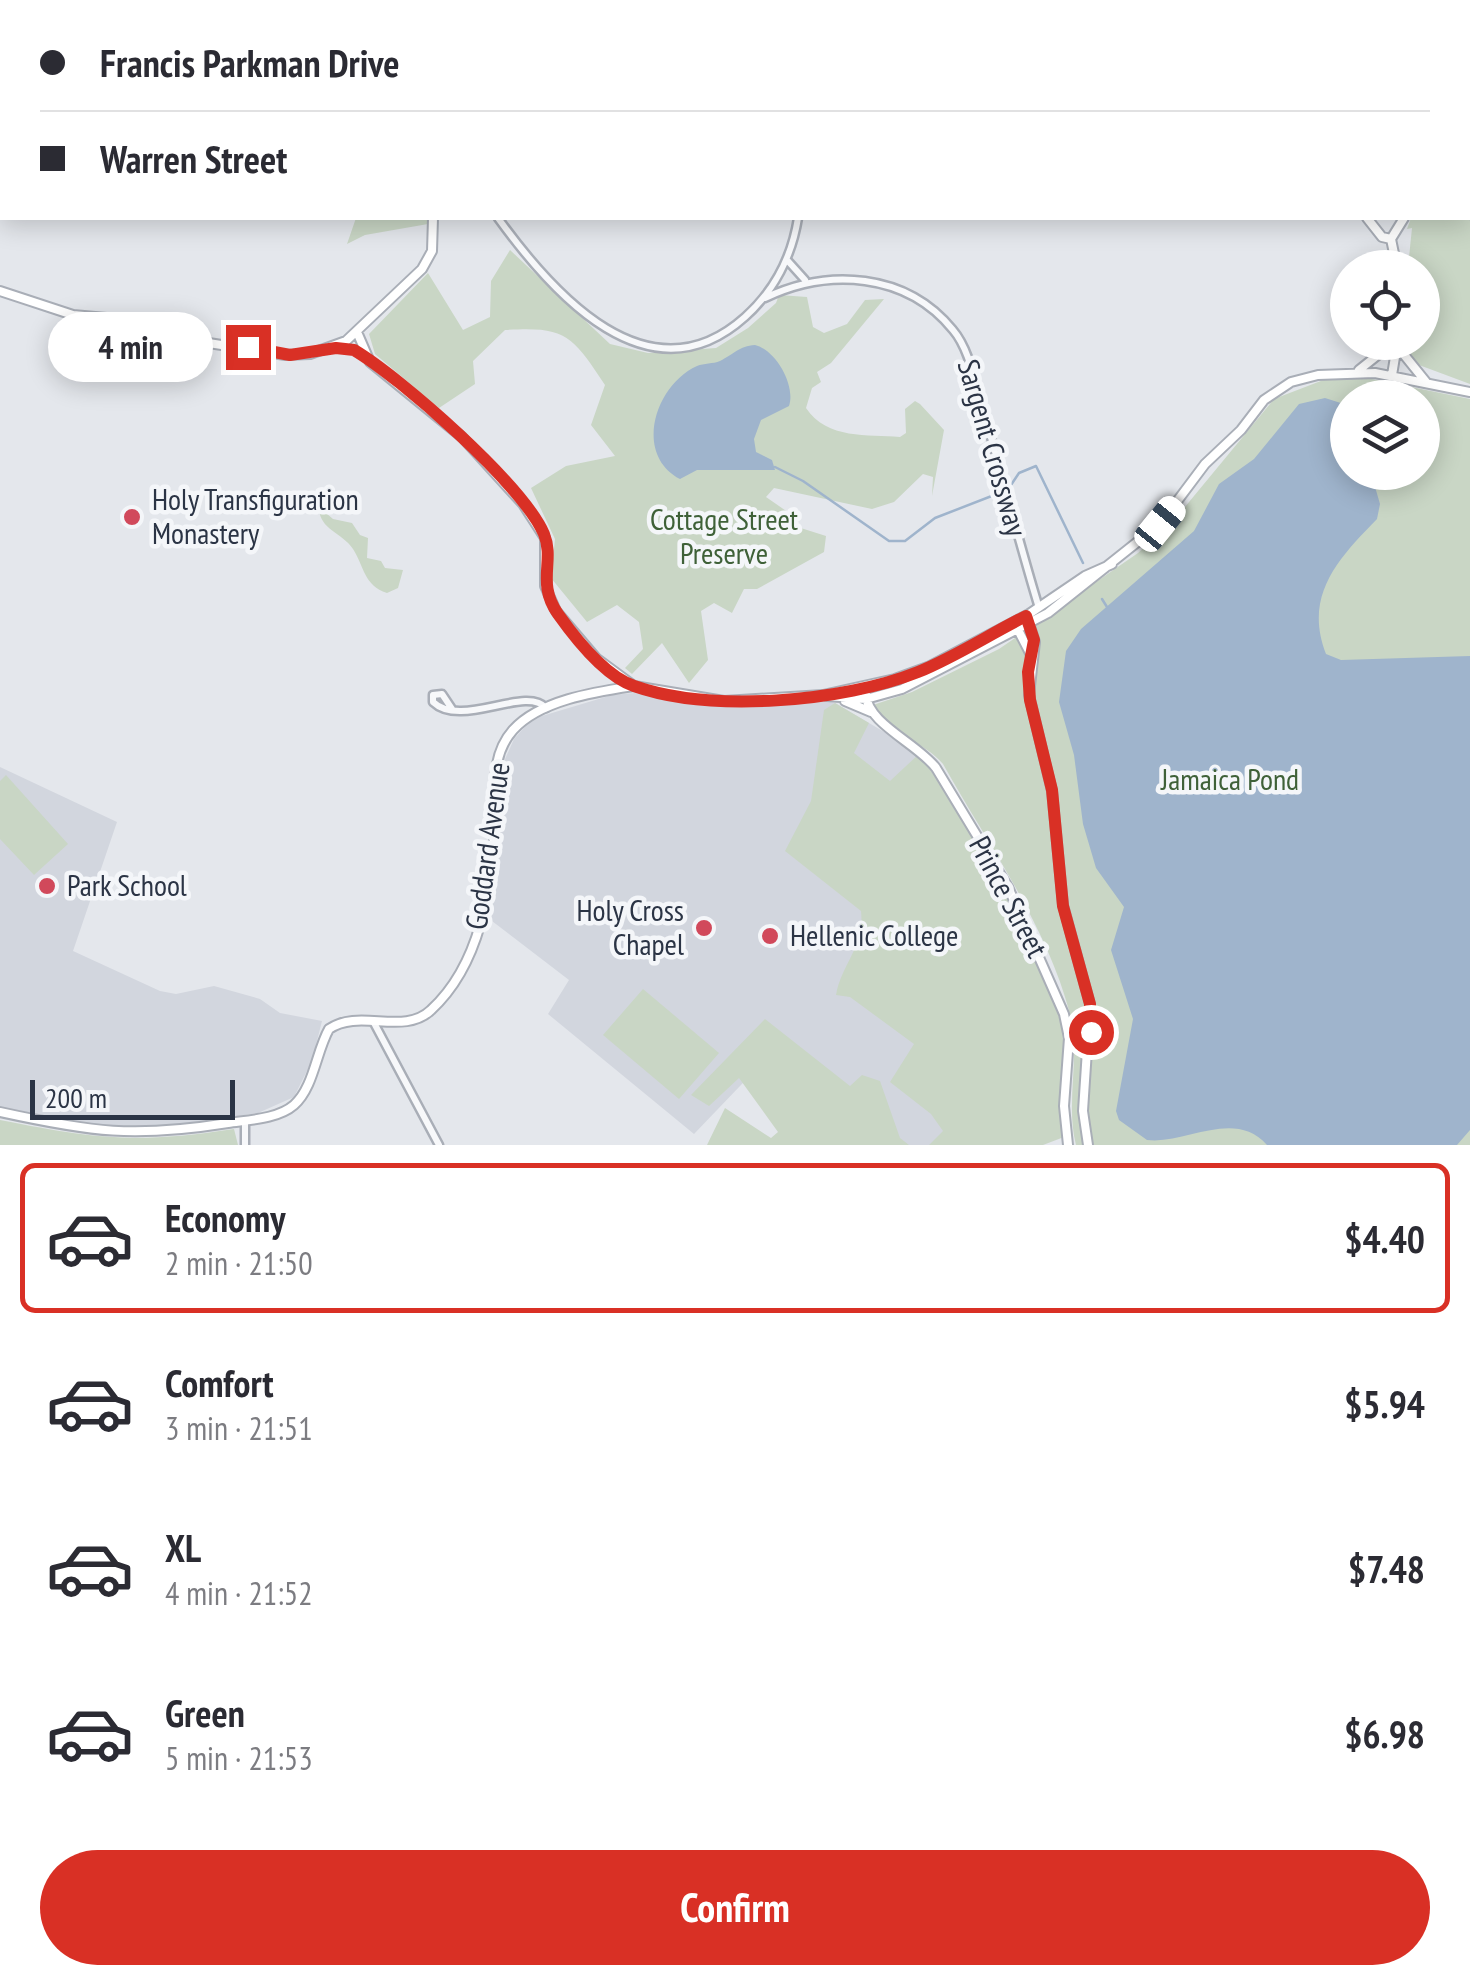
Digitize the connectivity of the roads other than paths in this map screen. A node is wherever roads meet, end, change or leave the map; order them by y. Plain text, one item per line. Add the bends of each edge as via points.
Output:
1 (433, 220) edge
2 (500, 220) edge
3 (797, 220) edge
4 (1365, 220) edge
5 (1403, 220) edge
6 (1391, 239) junction
7 (1393, 250) edge
8 (787, 260) junction
9 (806, 281) junction
10 (0, 291) edge
11 (765, 298) junction
12 (357, 332) junction
13 (336, 348) junction
14 (1373, 360) edge
15 (1394, 360) edge
16 (1409, 360) edge
17 (370, 362) junction
18 (1355, 372) junction
19 (1392, 375) junction
20 (1416, 380) edge
21 (1424, 380) edge
22 (1440, 385) edge
23 (1470, 392) edge
24 (1112, 564) junction
25 (1039, 608) junction
26 (1027, 620) junction
27 (1016, 626) junction
28 (1030, 655) junction
29 (634, 686) junction
30 (866, 686) junction
31 (823, 695) junction
32 (841, 699) junction
33 (866, 699) junction
34 (546, 708) junction
35 (452, 709) dead end
36 (871, 712) junction
37 (372, 1021) junction
38 (0, 1112) edge
39 (245, 1121) junction
40 (245, 1145) edge
41 (439, 1145) edge
42 (1068, 1145) edge
43 (1088, 1145) edge

1 - 12 main road via 426,264
2 - 11 street via 584,312 636,345 704,343
3 - 8 street
4 - 6 main road
5 - 6 main road
6 - 7 main road
8 - 9 street
8 - 11 street
9 - 11 street, Sargent Crossway
9 - 25 street, Sargent Crossway via 880,283 926,305 955,332
10 - 13 main road via 73,315 129,320 196,340 290,355
12 - 13 main road
12 - 17 main road
13 - 17 main road via 354,350
14 - 18 main road
15 - 19 main road
16 - 21 main road
17 - 29 main road via 462,437 523,504 546,538 545,586 556,611 596,658
18 - 19 main road
18 - 24 main road via 1304,378 1264,400 1160,524
19 - 20 main road
22 - 23 main road
24 - 25 main road
24 - 26 main road
25 - 26 main road
26 - 27 main road
26 - 28 main road via 1034,640
27 - 28 main road
27 - 30 main road via 922,670
27 - 33 main road via 913,684
28 - 43 main road via 1029,695 1052,790 1063,906 1090,1004 1082,1112
29 - 31 main road via 724,701
29 - 34 main road, Goddard Avenue
30 - 31 main road
30 - 33 main road
31 - 32 main road
32 - 33 main road
32 - 36 main road, Prince Street
33 - 36 main road
34 - 35 street via 526,701
34 - 37 main road, Goddard Avenue via 517,726 498,758 484,909 456,978 428,1014
36 - 42 main road, Prince Street via 936,768 1032,937 1068,1026
37 - 39 main road, Goddard Avenue via 329,1028 294,1105
37 - 41 street
38 - 39 main road, Goddard Avenue via 82,1130 148,1134
39 - 40 street

